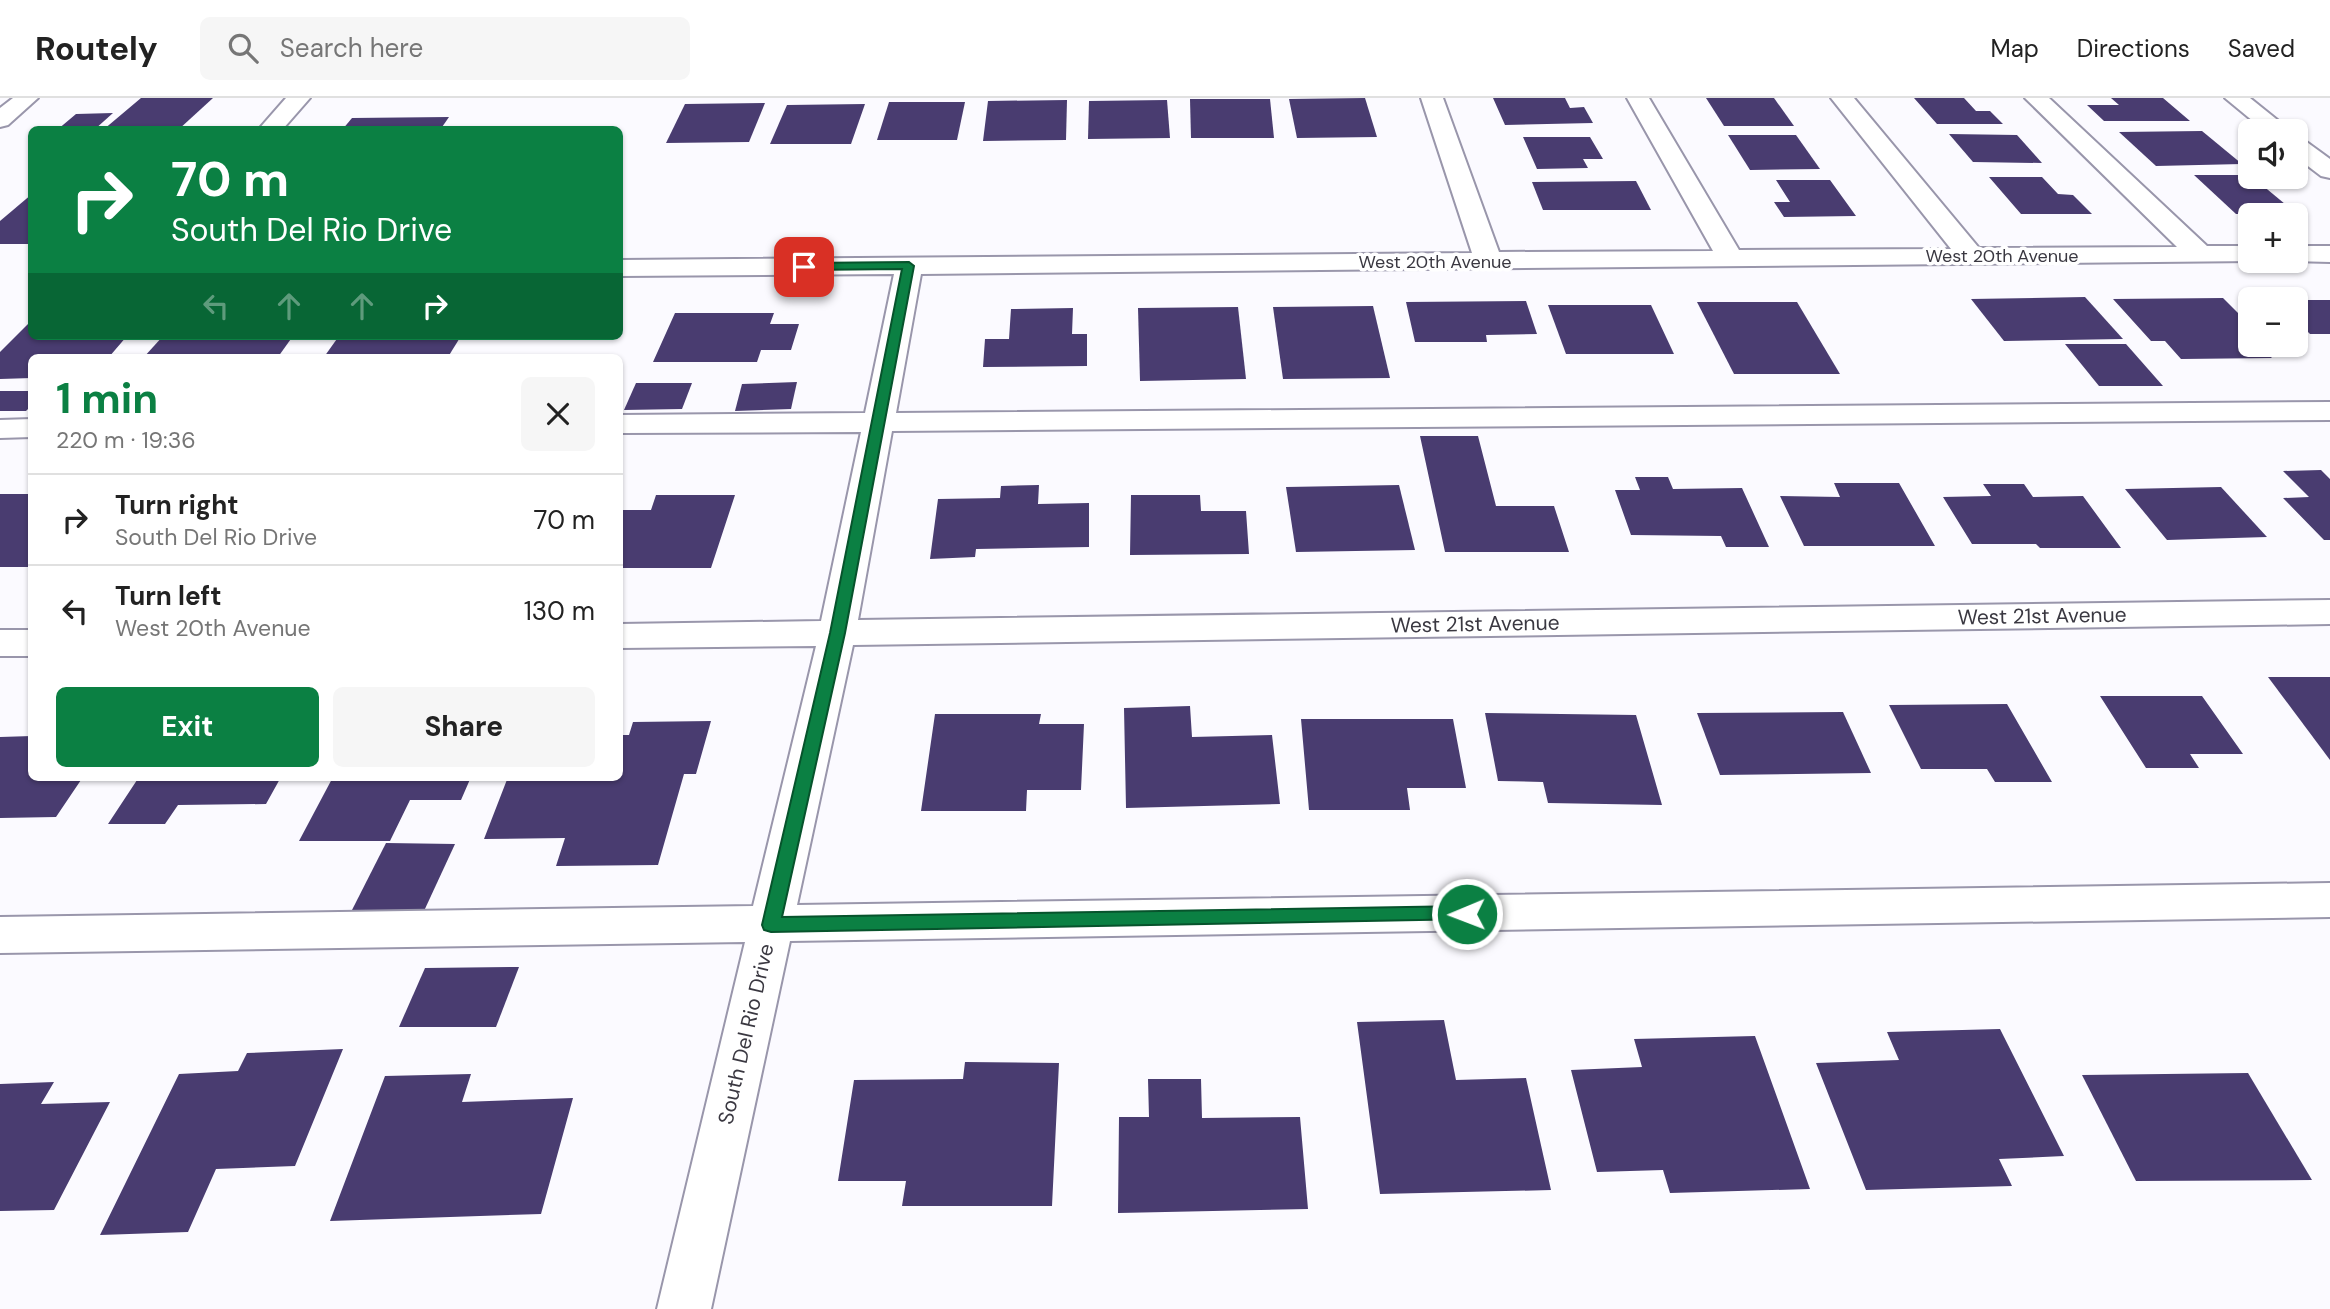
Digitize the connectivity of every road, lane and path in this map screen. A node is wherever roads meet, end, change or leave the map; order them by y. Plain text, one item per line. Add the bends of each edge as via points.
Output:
1 (27, 98) edge
2 (299, 98) edge
3 (1432, 98) edge
4 (1638, 98) edge
5 (1842, 98) edge
6 (2036, 98) edge
7 (2236, 98) edge
8 (2263, 119) edge
9 (0, 120) edge
10 (273, 126) edge
11 (2308, 154) edge
12 (2330, 171) edge
13 (2238, 254) edge
14 (2308, 254) edge
15 (2330, 254) edge
16 (2201, 255) junction
17 (1971, 256) junction
18 (1731, 259) junction
19 (1489, 262) junction
20 (909, 266) junction
21 (623, 268) edge
22 (2330, 411) edge
23 (879, 422) junction
24 (623, 424) edge
25 (28, 428) edge
26 (0, 429) edge
27 (2330, 612) edge
28 (837, 633) junction
29 (623, 636) edge
30 (0, 643) edge
31 (28, 643) edge
32 (2330, 900) edge
33 (771, 925) junction
34 (0, 935) edge
35 (684, 1309) edge

1 - 9 street
2 - 10 street
3 - 19 street
4 - 18 street
5 - 17 street
6 - 16 street
7 - 8 street
11 - 12 street
13 - 16 street, West 20th Avenue
14 - 15 street
16 - 17 street, West 20th Avenue
17 - 18 street, West 20th Avenue
18 - 19 street, West 20th Avenue
19 - 20 street, West 20th Avenue
20 - 21 street, West 20th Avenue
20 - 23 street, South Del Rio Drive
22 - 23 street
23 - 24 street
23 - 28 street, South Del Rio Drive
25 - 26 street
27 - 28 street, West 21st Avenue
28 - 29 street, West 21st Avenue
28 - 33 street, South Del Rio Drive
30 - 31 street
32 - 33 street
33 - 34 street
33 - 35 street, South Del Rio Drive

